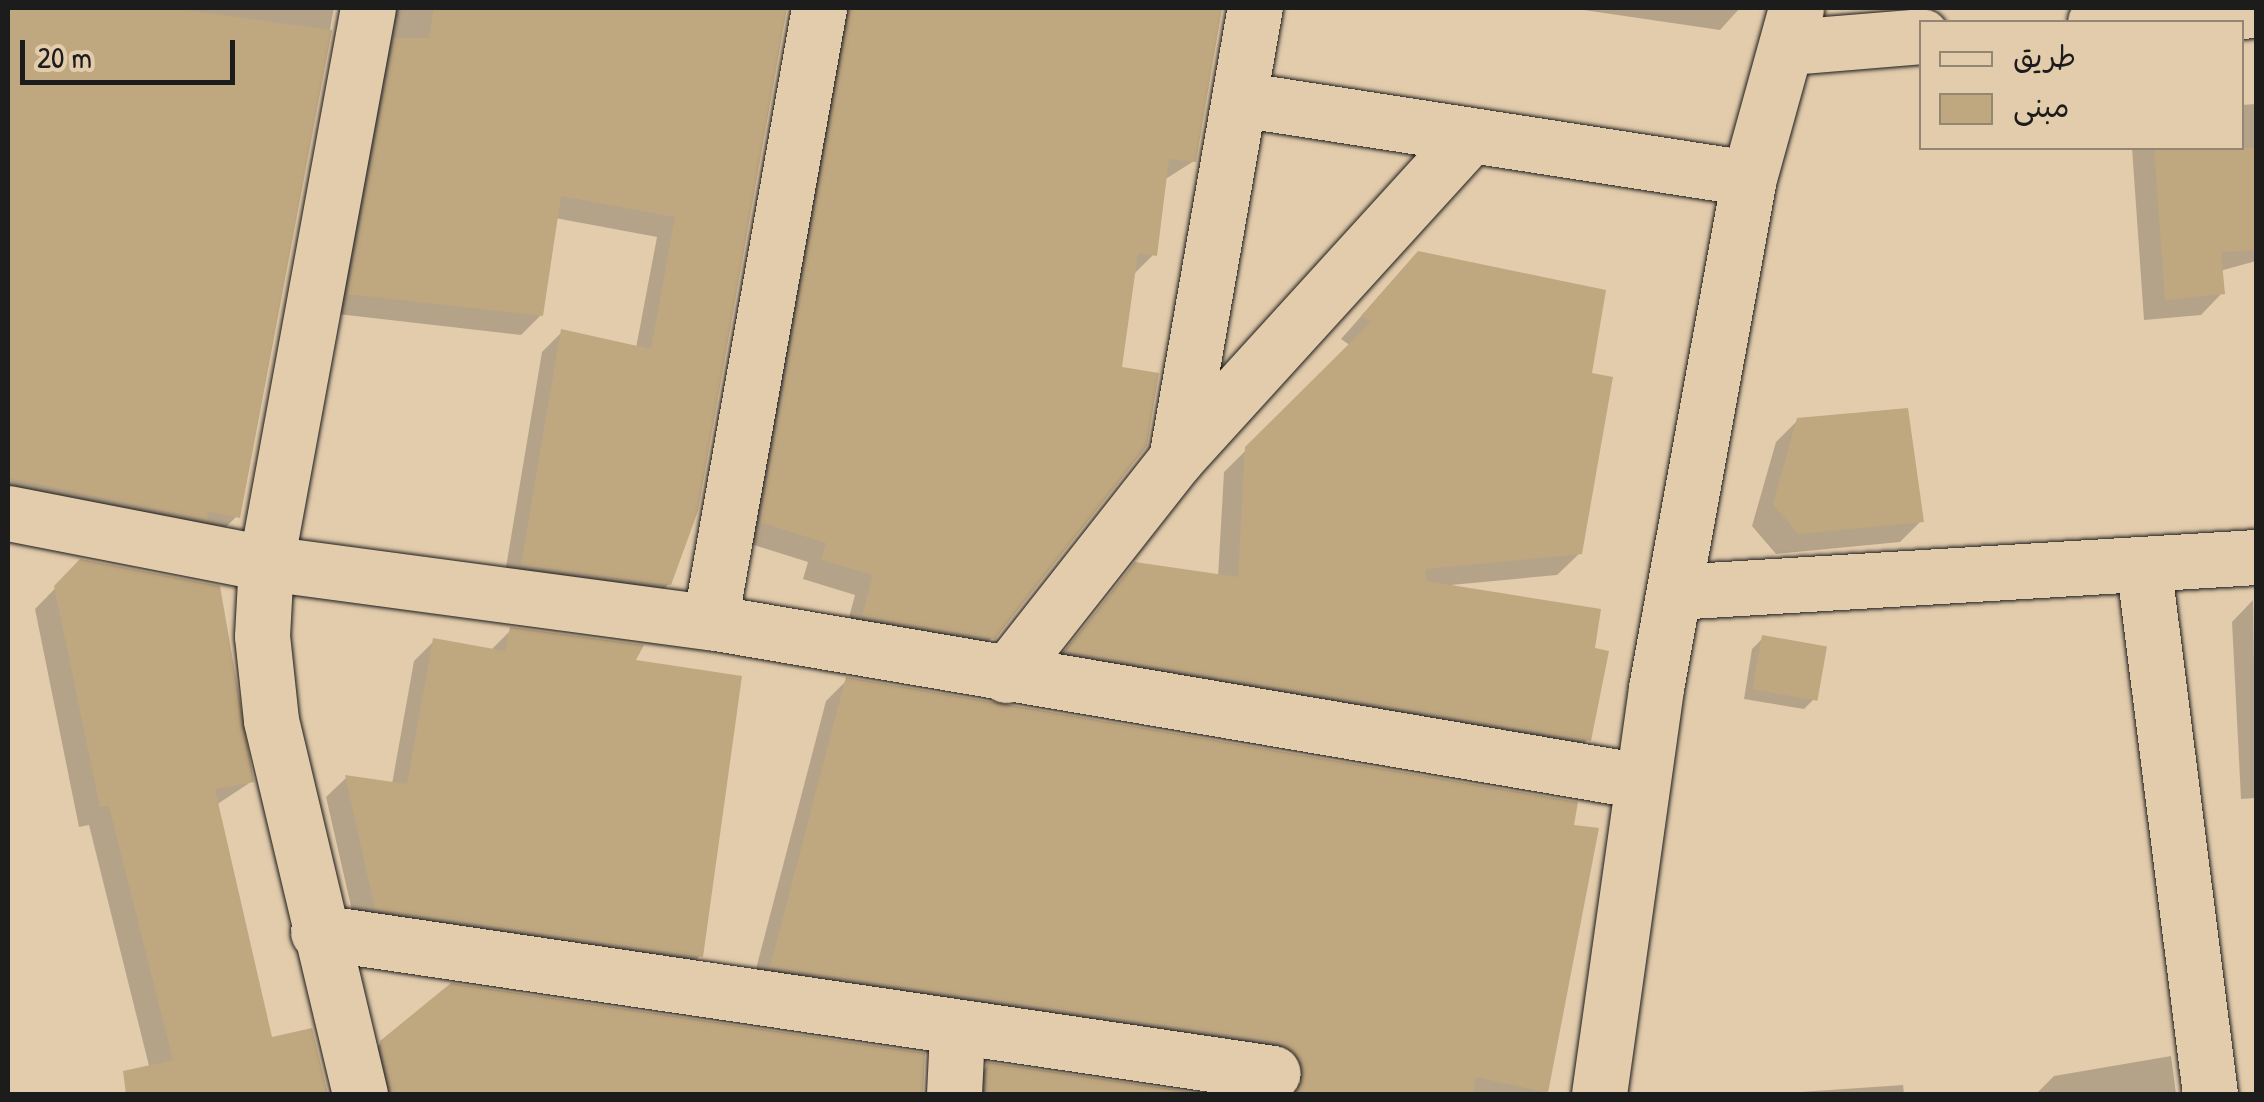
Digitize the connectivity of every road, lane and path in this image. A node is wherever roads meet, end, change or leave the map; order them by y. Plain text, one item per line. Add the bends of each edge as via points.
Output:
1 (368, 8) edge
2 (819, 8) edge
3 (1255, 8) edge
4 (2256, 10) edge
5 (2123, 20) edge
6 (1792, 27) edge
7 (1919, 36) edge
8 (1240, 99) junction
9 (1470, 136) junction
10 (1749, 178) junction
11 (1176, 460) junction
12 (8, 513) edge
13 (2256, 558) edge
14 (266, 563) junction
15 (2144, 570) junction
16 (1674, 592) junction
17 (710, 622) junction
18 (1006, 675) junction
19 (1640, 781) junction
20 (318, 932) junction
21 (957, 1033) junction
22 (1273, 1073) dead end
23 (360, 1094) edge
24 (954, 1094) edge
25 (1599, 1094) edge
26 (2210, 1094) edge

1 - 14 street
2 - 17 street
3 - 8 street
4 - 5 street
6 - 7 street
6 - 10 street
8 - 9 street
8 - 11 street
9 - 10 street
9 - 11 street
10 - 16 street
11 - 18 street
12 - 14 street
13 - 15 street
14 - 17 street
14 - 20 street via 271,720
15 - 16 street
15 - 26 street
16 - 19 street
17 - 18 street
18 - 19 street
19 - 25 street
20 - 21 street
20 - 23 street
21 - 22 street
21 - 24 street

